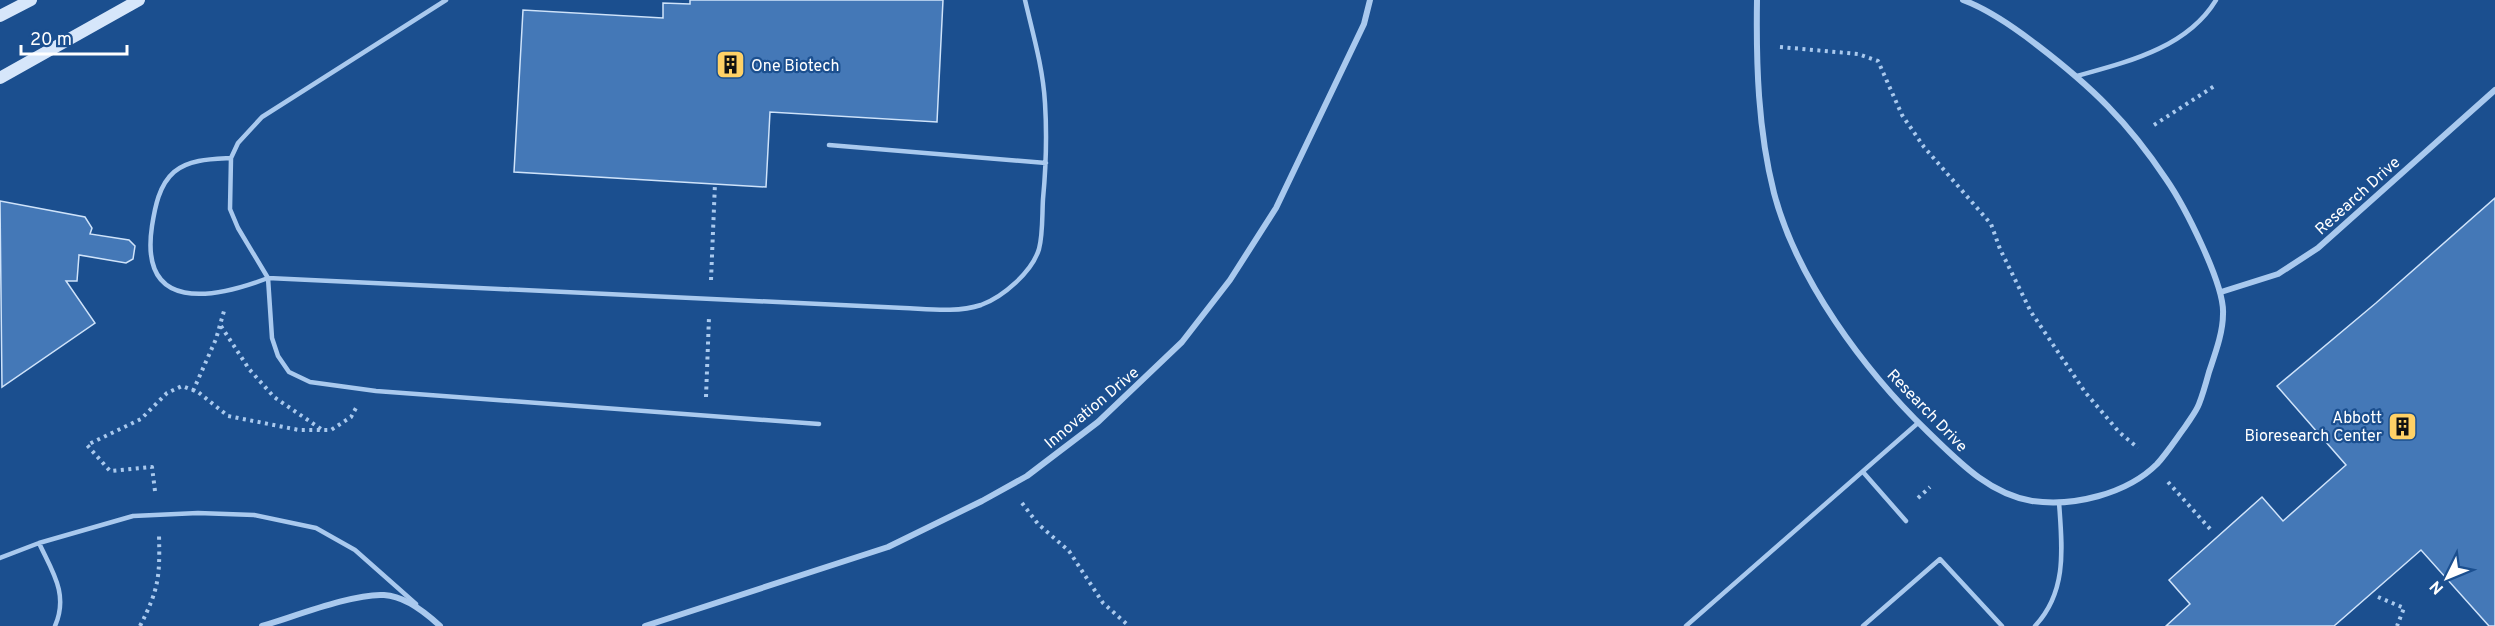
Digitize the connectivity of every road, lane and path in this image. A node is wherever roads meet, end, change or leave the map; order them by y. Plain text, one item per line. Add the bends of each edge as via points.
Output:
1 (31, 0) edge
2 (139, 0) edge
3 (446, 0) edge
4 (1025, 0) edge
5 (1370, 0) edge
6 (1756, 0) edge
7 (1964, 0) edge
8 (2216, 0) edge
9 (0, 16) edge
10 (1780, 47) dead end
11 (2077, 76) junction
12 (0, 78) edge
13 (2216, 85) dead end
14 (2495, 90) edge
15 (2154, 125) dead end
16 (830, 145) dead end
17 (231, 158) junction
18 (1046, 163) junction
19 (268, 278) junction
20 (221, 291) junction
21 (2221, 292) junction
22 (221, 326) junction
23 (367, 390) junction
24 (193, 391) junction
25 (1918, 423) junction
26 (819, 424) dead end
27 (321, 430) junction
28 (2138, 448) dead end
29 (1863, 472) junction
30 (2168, 482) dead end
31 (1008, 486) junction
32 (1930, 488) dead end
33 (155, 491) dead end
34 (1918, 498) dead end
35 (2059, 502) junction
36 (1906, 521) dead end
37 (2211, 530) dead end
38 (159, 534) dead end
39 (39, 543) junction
40 (0, 558) edge
41 (2378, 597) dead end
42 (427, 614) junction
43 (277, 624) edge
44 (55, 626) edge
45 (140, 626) edge
46 (262, 626) edge
47 (440, 626) edge
48 (645, 626) edge
49 (1129, 626) edge
50 (1686, 626) edge
51 (1863, 626) edge
52 (2002, 626) edge
53 (2035, 626) edge
54 (2397, 626) edge

1 - 9 main road
2 - 12 main road
3 - 17 lane via 262,117 238,143
4 - 18 lane via 1045,102
5 - 31 street, Innovation Drive via 1364,24 1276,208 1206,314 1150,375 1098,422
6 - 25 street, Research Drive via 1759,108 1774,193 1817,293 1869,368
7 - 11 street, Research Drive via 2024,35
8 - 11 lane via 2209,12 2157,51
10 - 28 path via 1858,54 1878,61 1902,115 1924,147 1991,224 2031,312 2060,356 2085,392
11 - 21 street, Research Drive via 2128,126 2174,191
13 - 15 path
14 - 21 street, Research Drive via 2318,249 2278,274
16 - 18 lane
17 - 19 lane via 230,209
17 - 20 lane via 198,161 174,171 159,192 149,244 151,260 171,290 191,295
18 - 19 lane via 1039,249 1030,266 1006,289 981,305 952,310
19 - 20 lane
19 - 23 lane via 272,338 289,372 310,382
20 - 22 path via 225,313
21 - 35 street, Research Drive via 2223,314 2215,356 2198,407 2178,437 2155,466 2129,483 2104,494
22 - 24 path
22 - 27 path via 249,369 274,397
23 - 26 lane
23 - 27 path via 351,417 331,430
24 - 27 path via 228,416 299,430
24 - 33 path via 182,386 167,393 141,419 87,445 110,471 152,467
25 - 29 lane
25 - 35 street, Research Drive via 1967,470 2001,492 2030,501
29 - 36 lane
29 - 50 lane
30 - 37 path
31 - 48 street, Innovation Drive via 888,547
31 - 49 path via 1038,524 1069,551 1103,603
32 - 34 path
35 - 53 lane via 2061,579
38 - 45 path via 159,574 154,598
39 - 40 lane
39 - 42 lane via 133,516 254,515 316,528 355,550
39 - 44 lane via 60,586
41 - 54 path via 2404,608
42 - 43 street via 399,598 378,595
42 - 47 street
43 - 46 street
51 - 52 lane via 1940,559

